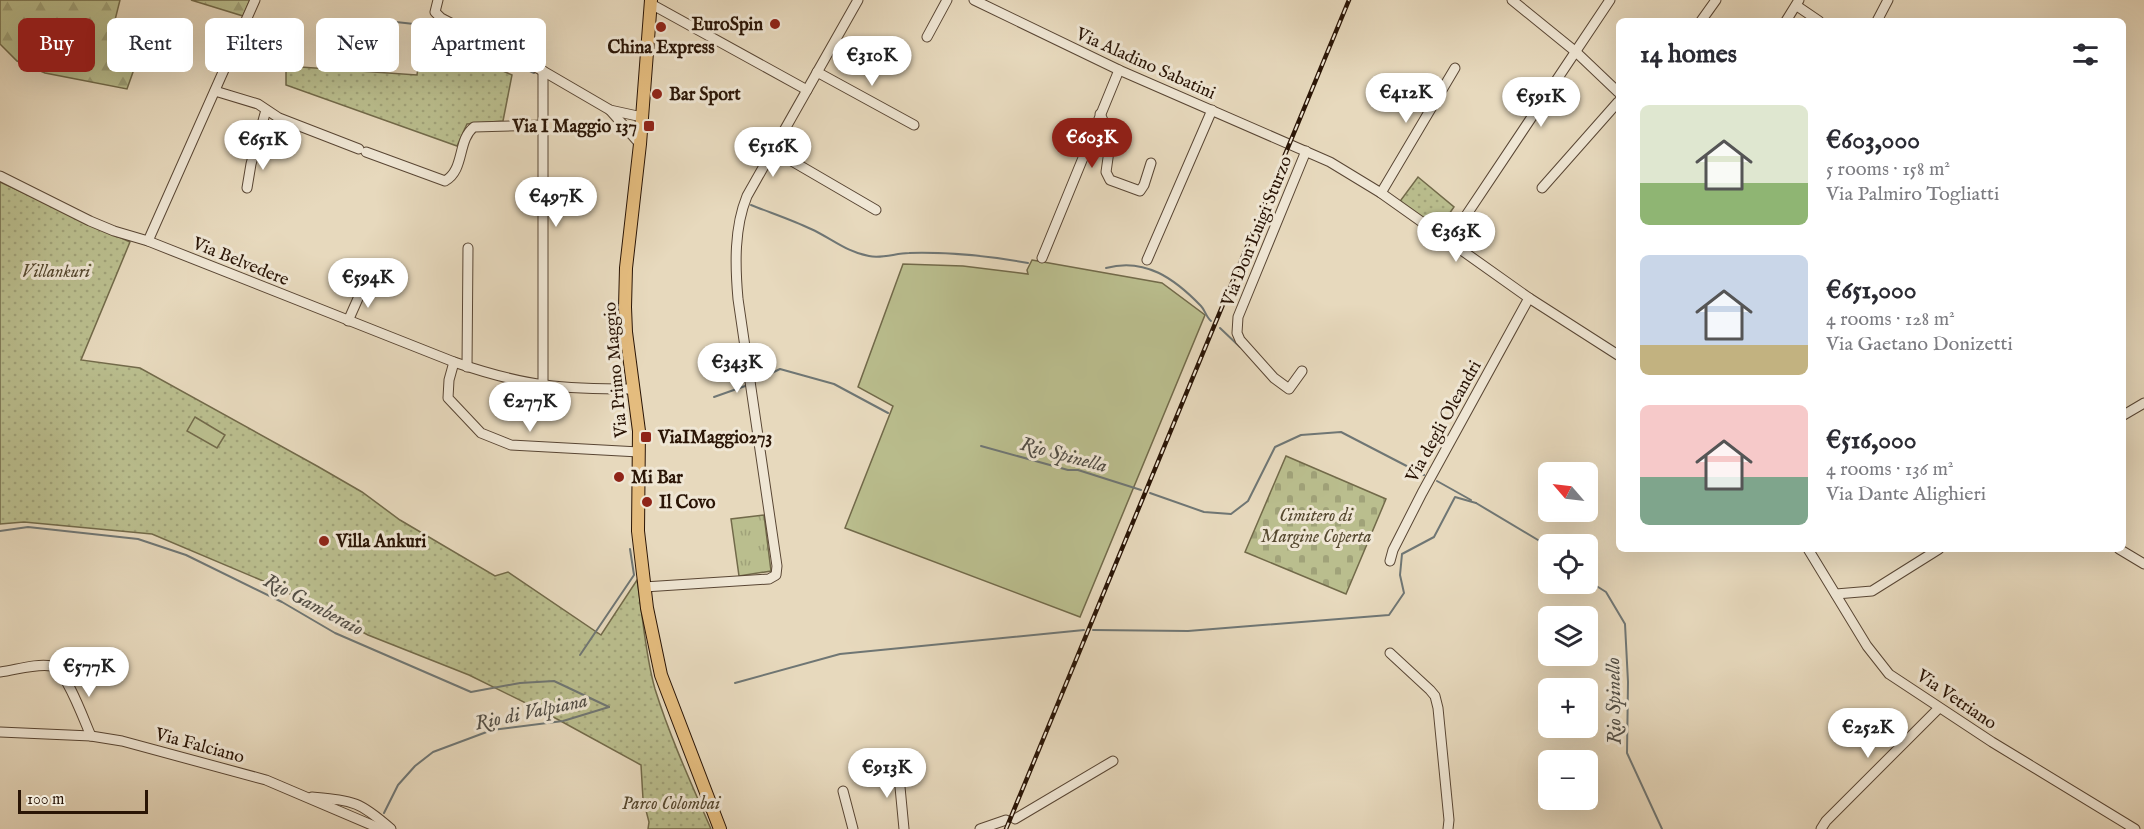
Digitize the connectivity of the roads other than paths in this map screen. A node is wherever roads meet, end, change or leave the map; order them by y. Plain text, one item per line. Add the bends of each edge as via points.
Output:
1 (255, 0) edge
2 (438, 0) edge
3 (858, 0) edge
4 (947, 0) edge
5 (974, 0) edge
6 (1512, 0) edge
7 (1610, 0) edge
8 (1716, 0) edge
9 (1888, 0) edge
10 (651, 2) edge
11 (1798, 3) edge
12 (441, 18) edge
13 (1703, 18) edge
14 (1788, 18) edge
15 (1816, 18) edge
16 (1879, 18) edge
17 (927, 37) dead end
18 (1576, 52) junction
19 (1455, 68) dead end
20 (1119, 70) junction
21 (543, 72) edge
22 (545, 72) edge
23 (817, 72) junction
24 (807, 90) junction
25 (1616, 90) edge
26 (215, 91) junction
27 (1616, 104) edge
28 (266, 110) junction
29 (610, 110) junction
30 (1212, 111) junction
31 (1100, 114) junction
32 (642, 117) junction
33 (543, 125) junction
34 (914, 125) dead end
35 (640, 144) junction
36 (773, 150) junction
37 (1306, 150) junction
38 (1151, 163) dead end
39 (0, 176) edge
40 (247, 188) dead end
41 (1542, 188) dead end
42 (1381, 193) junction
43 (876, 210) dead end
44 (148, 241) junction
45 (1449, 241) junction
46 (468, 248) dead end
47 (1042, 258) dead end
48 (1147, 260) dead end
49 (364, 285) dead end
50 (1529, 298) junction
51 (348, 321) junction
52 (1616, 354) edge
53 (454, 363) junction
54 (467, 367) junction
55 (1302, 371) dead end
56 (543, 385) junction
57 (633, 389) junction
58 (2144, 403) edge
59 (2126, 414) edge
60 (639, 452) junction
61 (1810, 552) edge
62 (1934, 552) edge
63 (2124, 552) edge
64 (1390, 561) dead end
65 (2144, 564) edge
66 (644, 587) junction
67 (1836, 594) junction
68 (1390, 654) dead end
69 (0, 672) edge
70 (1939, 708) junction
71 (0, 732) edge
72 (91, 736) junction
73 (1113, 761) dead end
74 (898, 766) dead end
75 (843, 791) dead end
76 (306, 797) junction
77 (381, 829) edge
78 (391, 829) edge
79 (720, 829) edge
80 (853, 829) edge
81 (903, 829) edge
82 (980, 829) edge
83 (1448, 829) edge
84 (1821, 829) edge
85 (2135, 829) edge

1 - 26 street
2 - 12 street via 435,12
3 - 23 street
4 - 17 street
5 - 20 street, Via Aladino Sabatini
6 - 18 street
7 - 18 street
8 - 13 street
9 - 16 street
10 - 24 street
10 - 32 main road, Via Primo Maggio
11 - 14 street
11 - 15 street
18 - 25 street
18 - 45 street
19 - 42 street
20 - 30 street, Via Aladino Sabatini
20 - 31 street
21 - 33 street
22 - 29 street
23 - 24 street
23 - 34 street
24 - 36 street
26 - 28 street
26 - 44 street
27 - 41 street
28 - 33 street via 446,181 454,174 467,135 474,127
28 - 40 street
29 - 32 street
29 - 35 street
30 - 37 street, Via Aladino Sabatini
30 - 48 street
31 - 38 street via 1111,134 1106,172 1110,180 1140,190
31 - 47 street
32 - 35 main road, Via Primo Maggio
33 - 56 street
35 - 57 main road, Via Primo Maggio via 626,268 626,332
36 - 43 street
36 - 66 street via 744,202 737,246 738,299 776,575 769,579
37 - 42 street
37 - 55 street, Via Don Luigi Sturzo via 1238,317 1240,340 1274,378 1289,389
39 - 44 street, Via Belvedere via 106,228
42 - 45 street
44 - 51 street, Via Belvedere
45 - 50 street
46 - 54 street
49 - 51 street
50 - 52 street
50 - 64 street, Via degli Oleandri via 1422,493
51 - 53 street, Via Belvedere
53 - 54 street, Via Belvedere
53 - 60 street via 447,398 481,433 511,445
54 - 56 street, Via Belvedere
56 - 57 street, Via Belvedere
57 - 60 main road, Via Primo Maggio
58 - 59 street
60 - 66 main road, Via Primo Maggio via 638,531
61 - 67 street, Via Vetriano
62 - 67 street via 1872,591
63 - 65 street
66 - 79 main road, Via Primo Maggio via 661,675
67 - 70 street, Via Vetriano via 1879,663
68 - 83 street via 1435,696
69 - 72 street via 40,666 58,668
70 - 84 street
70 - 85 street, Via Vetriano
71 - 72 street, Via Falciano
72 - 76 street, Via Falciano via 236,771
73 - 82 street via 1011,819
74 - 81 street
75 - 80 street
76 - 77 street, Via Falciano
76 - 78 street via 359,804

